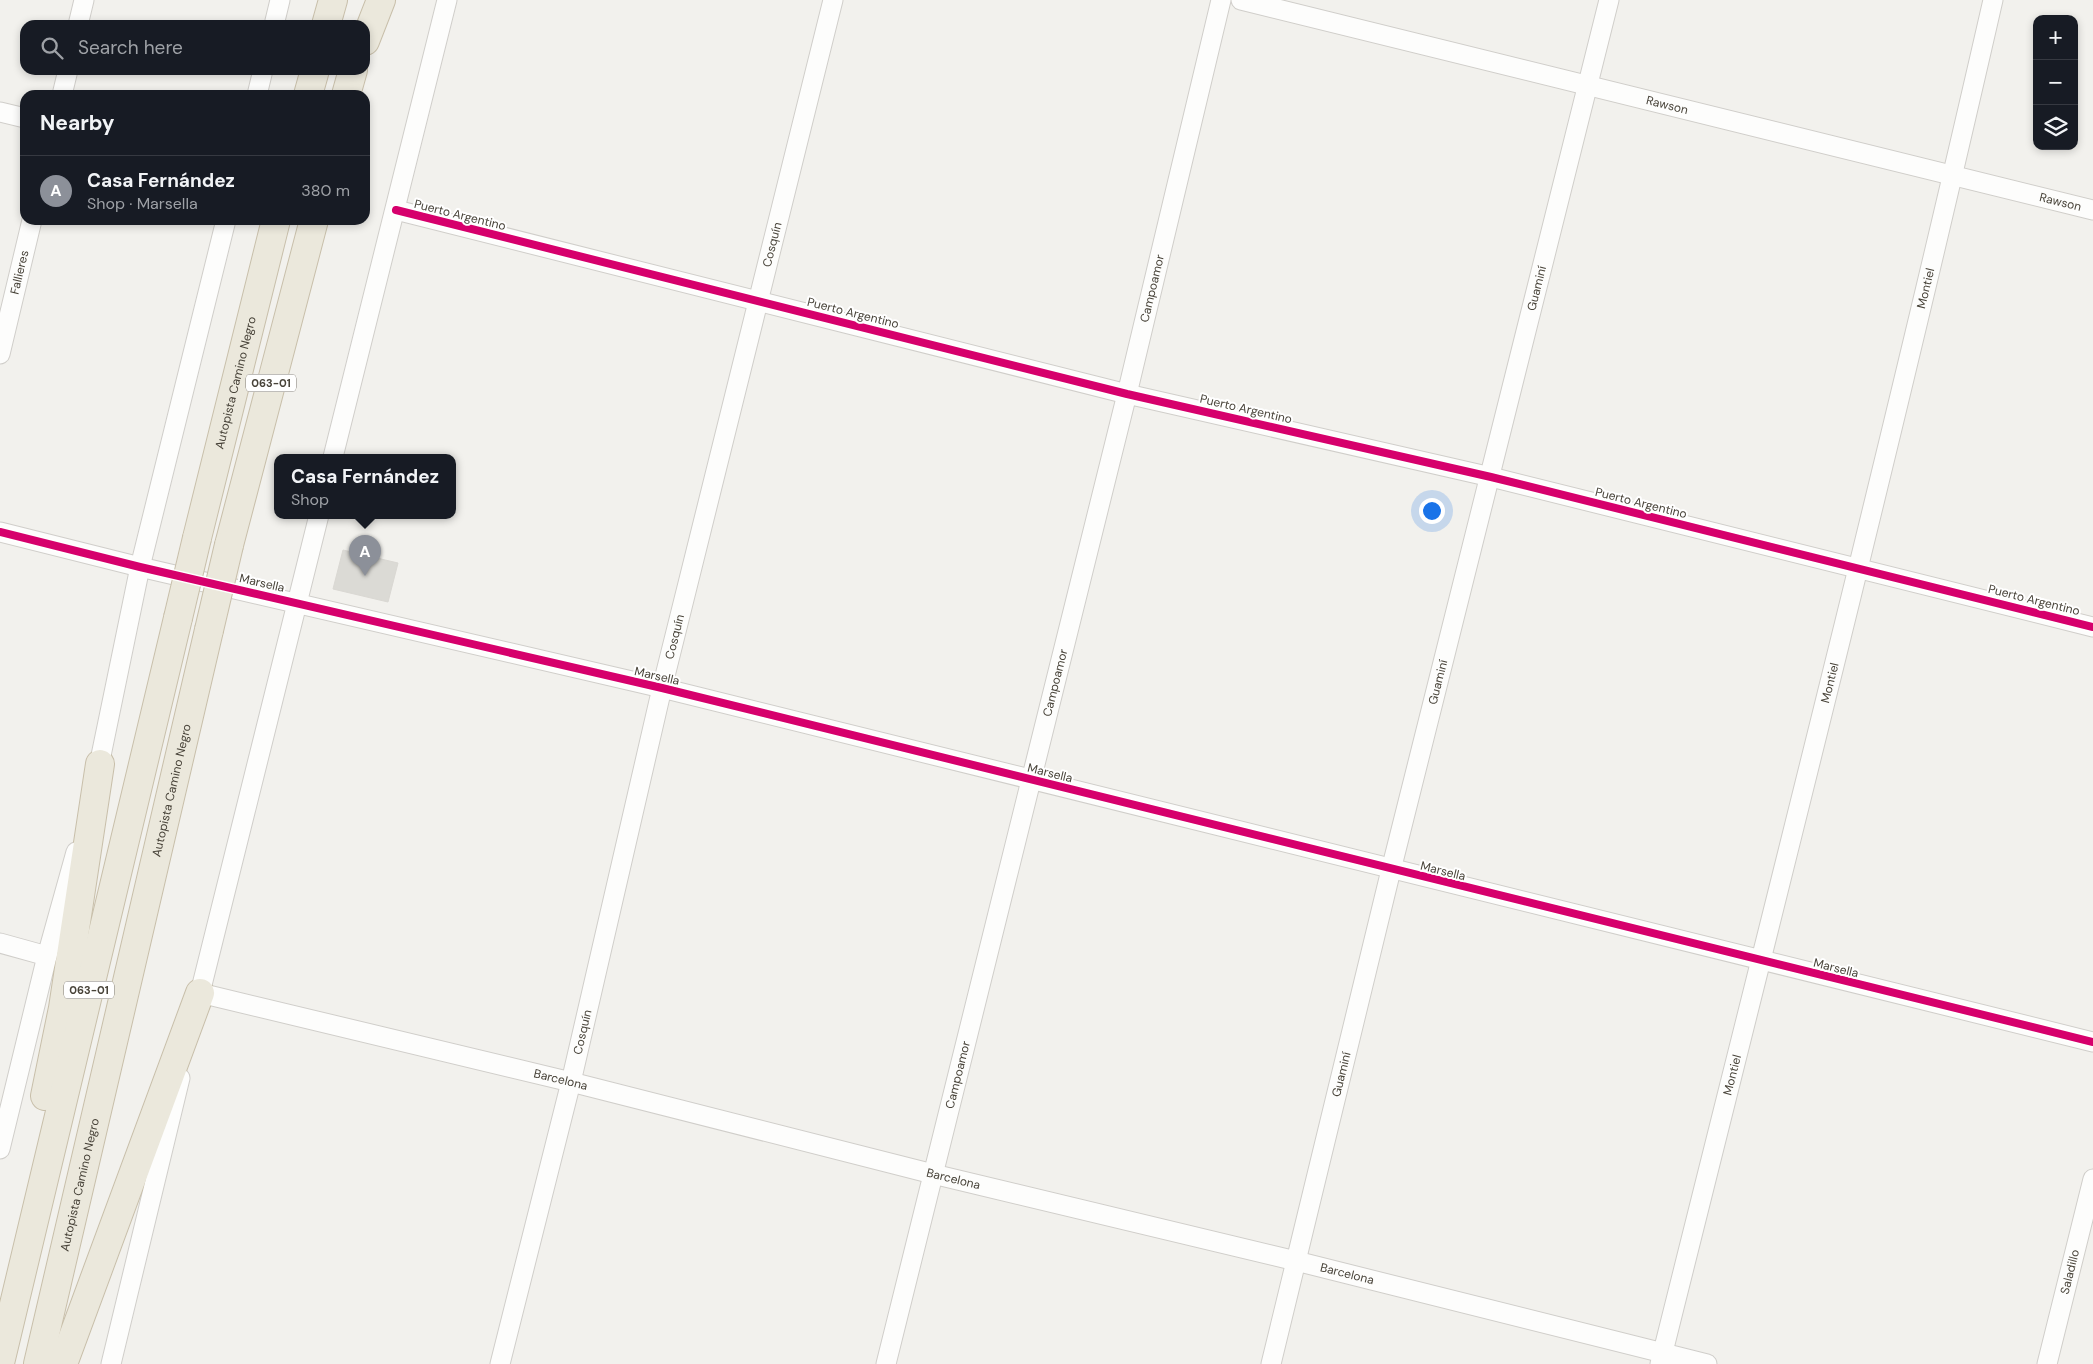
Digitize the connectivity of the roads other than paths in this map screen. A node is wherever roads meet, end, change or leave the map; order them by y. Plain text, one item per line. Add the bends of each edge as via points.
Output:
1 (84, 0) edge
2 (280, 0) edge
3 (322, 0) edge
4 (333, 0) edge
5 (371, 0) edge
6 (381, 0) edge
7 (447, 0) edge
8 (833, 0) edge
9 (1221, 0) edge
10 (1241, 0) edge
11 (1609, 0) edge
12 (1993, 0) edge
13 (79, 20) edge
14 (275, 20) edge
15 (317, 20) edge
16 (327, 20) edge
17 (365, 20) edge
18 (370, 28) edge
19 (67, 75) edge
20 (262, 75) edge
21 (304, 75) edge
22 (314, 75) edge
23 (1588, 86) junction
24 (63, 90) edge
25 (258, 90) edge
26 (301, 90) edge
27 (309, 90) edge
28 (0, 112) edge
29 (20, 117) edge
30 (1953, 175) junction
31 (396, 210) junction
32 (2093, 210) edge
33 (31, 225) edge
34 (225, 225) edge
35 (275, 225) edge
36 (313, 225) edge
37 (757, 301) junction
38 (0, 354) edge
39 (1127, 394) junction
40 (334, 454) edge
41 (1491, 477) junction
42 (318, 519) edge
43 (0, 532) edge
44 (140, 567) junction
45 (1857, 568) junction
46 (297, 603) junction
47 (2093, 627) edge
48 (662, 688) junction
49 (100, 764) junction
50 (1031, 780) junction
51 (1391, 870) junction
52 (0, 942) edge
53 (47, 956) junction
54 (1761, 961) junction
55 (200, 994) junction
56 (2093, 1042) edge
57 (571, 1082) junction
58 (0, 1149) edge
59 (933, 1174) junction
60 (2093, 1180) edge
61 (1296, 1261) junction
62 (3, 1352) edge
63 (1662, 1359) edge
64 (38, 1364) edge
65 (63, 1364) edge
66 (111, 1364) edge
67 (500, 1364) edge
68 (886, 1364) edge
69 (1271, 1364) edge
70 (1707, 1364) edge
71 (2047, 1364) edge

1 - 13 street
2 - 14 street
3 - 15 highway
4 - 16 highway
5 - 17 highway
6 - 18 highway
7 - 31 street
8 - 37 street, Cosquín
9 - 39 street, Campoamor
10 - 23 street, Rawson
11 - 23 street, Guaminí
12 - 30 street, Montiel
19 - 24 street
20 - 25 street
21 - 26 highway
22 - 27 highway
23 - 30 street, Rawson
23 - 41 street, Guaminí
28 - 29 street
30 - 32 street, Rawson
30 - 45 street, Montiel
31 - 37 street, Puerto Argentino
31 - 40 street
33 - 38 street, Fallieres
34 - 44 street
35 - 62 highway, Autopista Camino Negro / 063-01, bridge
36 - 64 highway, Autopista Camino Negro / 063-01, bridge via 229,545
37 - 39 street, Puerto Argentino
37 - 48 street, Cosquín
39 - 41 street, Puerto Argentino
39 - 50 street, Campoamor
41 - 45 street, Puerto Argentino
41 - 51 street, Guaminí
42 - 46 street
43 - 44 street, Marsella
44 - 46 street, Marsella
44 - 49 street
45 - 47 street, Puerto Argentino
45 - 54 street, Montiel
46 - 48 street, Marsella
46 - 55 street
48 - 50 street, Marsella
48 - 57 street, Cosquín
49 - 53 street
49 - 62 highway via 63,1008 17,1238
50 - 51 street, Marsella
50 - 59 street, Campoamor
51 - 54 street, Marsella
51 - 61 street, Guaminí
52 - 53 street
53 - 58 street
54 - 56 street, Marsella
54 - 63 street, Montiel
55 - 57 street, Barcelona
55 - 65 highway
55 - 66 street
57 - 59 street, Barcelona
57 - 67 street, Cosquín
59 - 61 street, Barcelona
59 - 68 street, Campoamor
60 - 71 street, Saladillo
61 - 63 street, Barcelona
61 - 69 street, Guaminí
63 - 70 street, Barcelona

